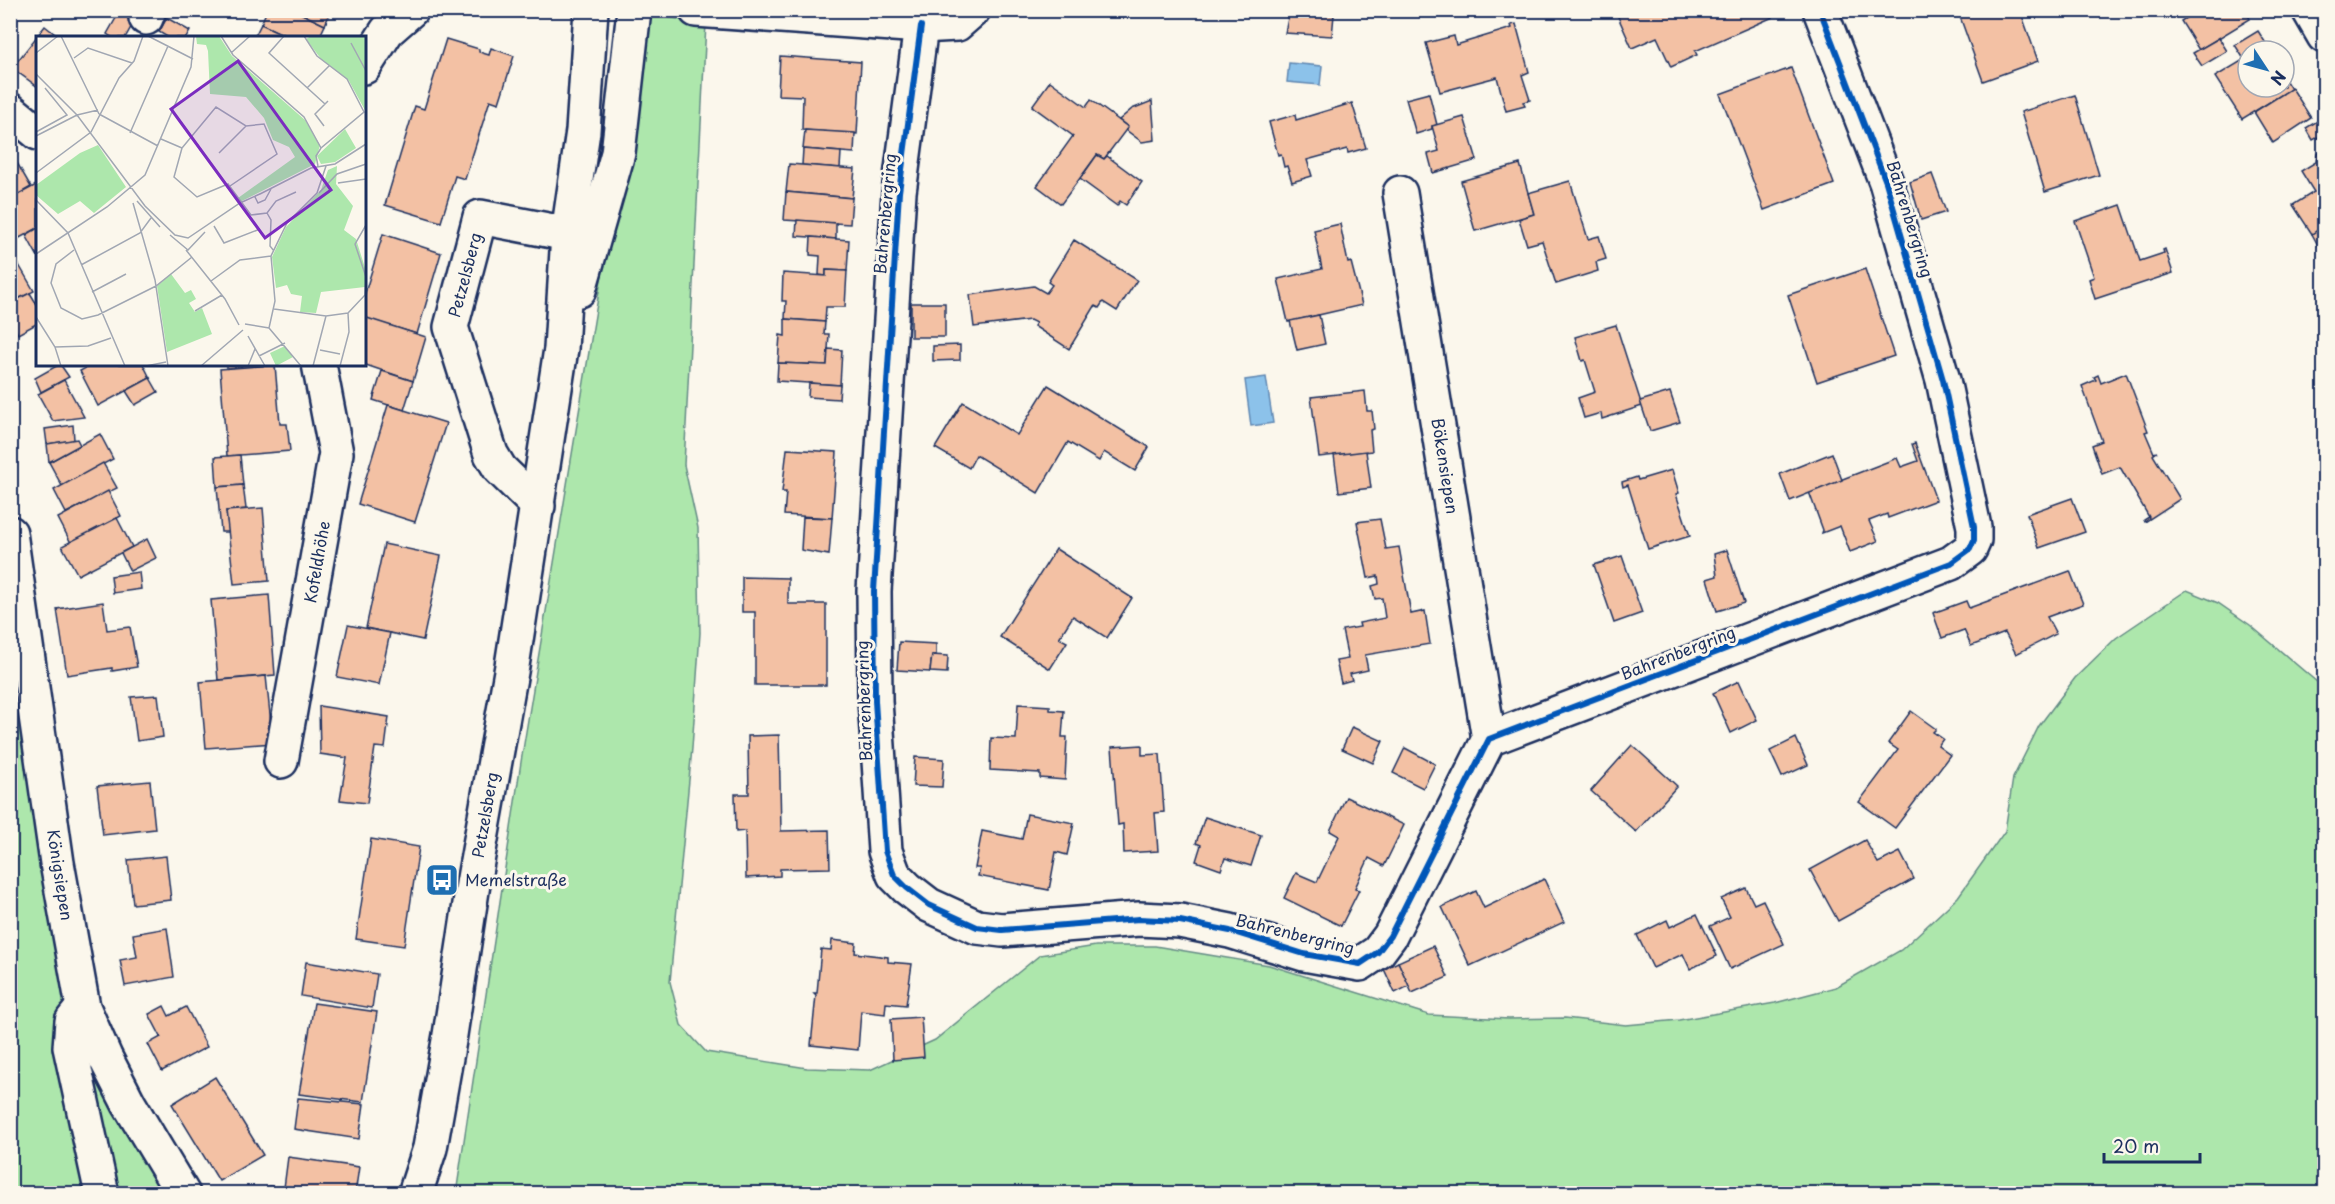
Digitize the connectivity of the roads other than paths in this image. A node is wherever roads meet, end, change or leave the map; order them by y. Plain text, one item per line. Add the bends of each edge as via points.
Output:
1 (411, 10) edge
2 (591, 10) edge
3 (634, 10) edge
4 (696, 10) edge
5 (973, 10) edge
6 (1820, 10) edge
7 (2308, 10) edge
8 (921, 26) junction
9 (2325, 36) edge
10 (366, 64) edge
11 (10, 110) edge
12 (36, 131) edge
13 (1400, 193) dead end
14 (568, 234) junction
15 (561, 349) junction
16 (319, 366) edge
17 (538, 506) junction
18 (10, 533) edge
19 (1489, 739) junction
20 (282, 761) dead end
21 (83, 1007) junction
22 (102, 1194) edge
23 (183, 1194) edge
24 (415, 1194) edge

1 - 10 street via 387,31
2 - 14 street, Petzelsberg via 583,131
3 - 15 street, Petzelsberg via 618,153
4 - 8 street
5 - 8 street via 957,24
6 - 19 street, Bahrenbergring via 1886,182 1943,380 1974,527 1970,549 1951,563
7 - 9 street
8 - 19 street, Bahrenbergring via 898,192 874,591 875,701 885,852 894,875 929,905 977,927 1002,930 1139,919 1180,921 1230,931 1304,954 1360,964 1390,936
11 - 12 street
13 - 19 street, Bökensiepen
14 - 15 street, Petzelsberg
14 - 17 street, Petzelsberg via 480,217 451,327 491,454 500,469
15 - 17 street, Petzelsberg
16 - 20 street, Kofeldhöhe via 336,453
17 - 24 street, Petzelsberg via 430,1148
18 - 21 street, Königsiepen via 57,862
21 - 22 street via 72,1021 70,1047
21 - 23 street, Königsiepen via 129,1104

